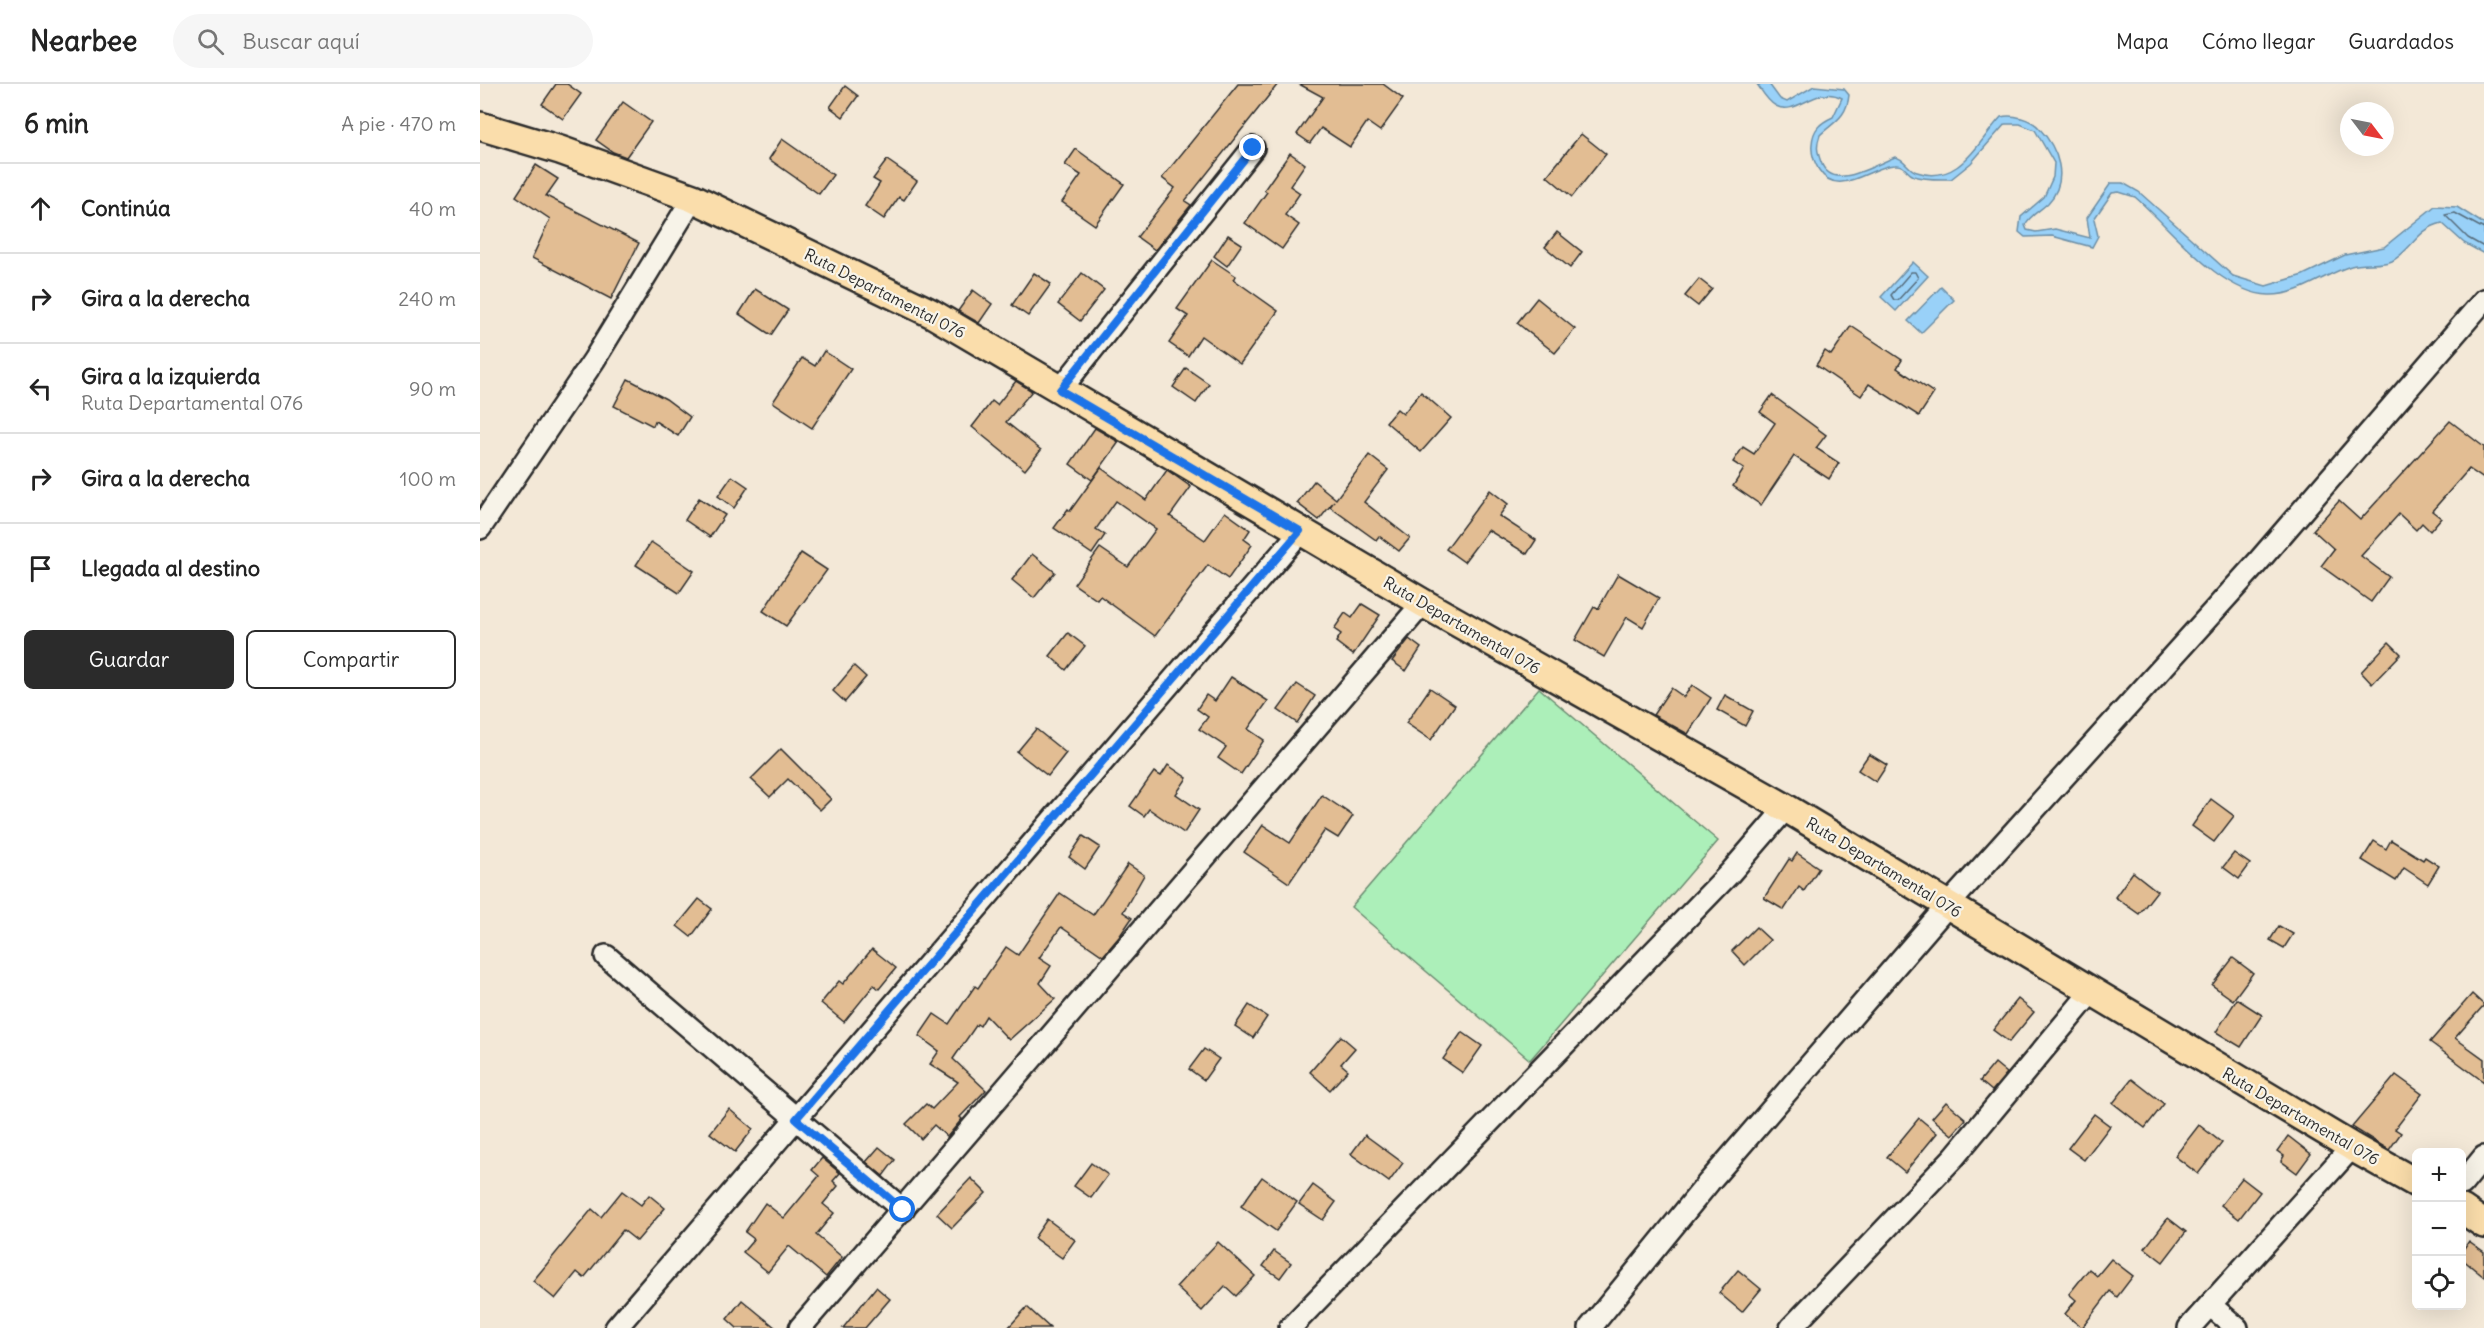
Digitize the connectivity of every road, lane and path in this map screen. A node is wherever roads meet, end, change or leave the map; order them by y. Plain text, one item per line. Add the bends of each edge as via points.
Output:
1 (480, 126) edge
2 (1253, 148) dead end
3 (693, 198) junction
4 (2484, 300) edge
5 (1060, 390) junction
6 (480, 528) edge
7 (1300, 531) junction
8 (1423, 603) junction
9 (1786, 808) junction
10 (1948, 905) junction
11 (606, 956) dead end
12 (2092, 991) junction
13 (796, 1119) junction
14 (2352, 1147) junction
15 (2484, 1158) edge
16 (2466, 1179) edge
17 (2412, 1181) edge
18 (903, 1210) junction
19 (2466, 1212) edge
20 (2484, 1224) edge
21 (2210, 1305) junction
22 (616, 1328) edge
23 (800, 1328) edge
24 (1290, 1328) edge
25 (1590, 1328) edge
26 (1791, 1328) edge
27 (2189, 1328) edge
28 (2236, 1328) edge

1 - 3 main road, Ruta Departamental 076
2 - 5 street
3 - 5 main road, Ruta Departamental 076 via 931,313
3 - 6 street via 594,360
4 - 10 street via 2257,563
5 - 7 main road, Ruta Departamental 076
7 - 8 main road, Ruta Departamental 076
7 - 13 street
8 - 9 main road, Ruta Departamental 076
8 - 18 street
9 - 10 main road, Ruta Departamental 076
9 - 24 street via 1730,873
10 - 12 main road, Ruta Departamental 076
10 - 25 street via 1709,1182
11 - 13 street
12 - 14 main road, Ruta Departamental 076
12 - 26 street via 1954,1157
13 - 18 street
13 - 22 street
14 - 17 main road, Ruta Departamental 076
14 - 21 street
15 - 16 street
18 - 23 street
19 - 20 main road
21 - 27 street
21 - 28 street

